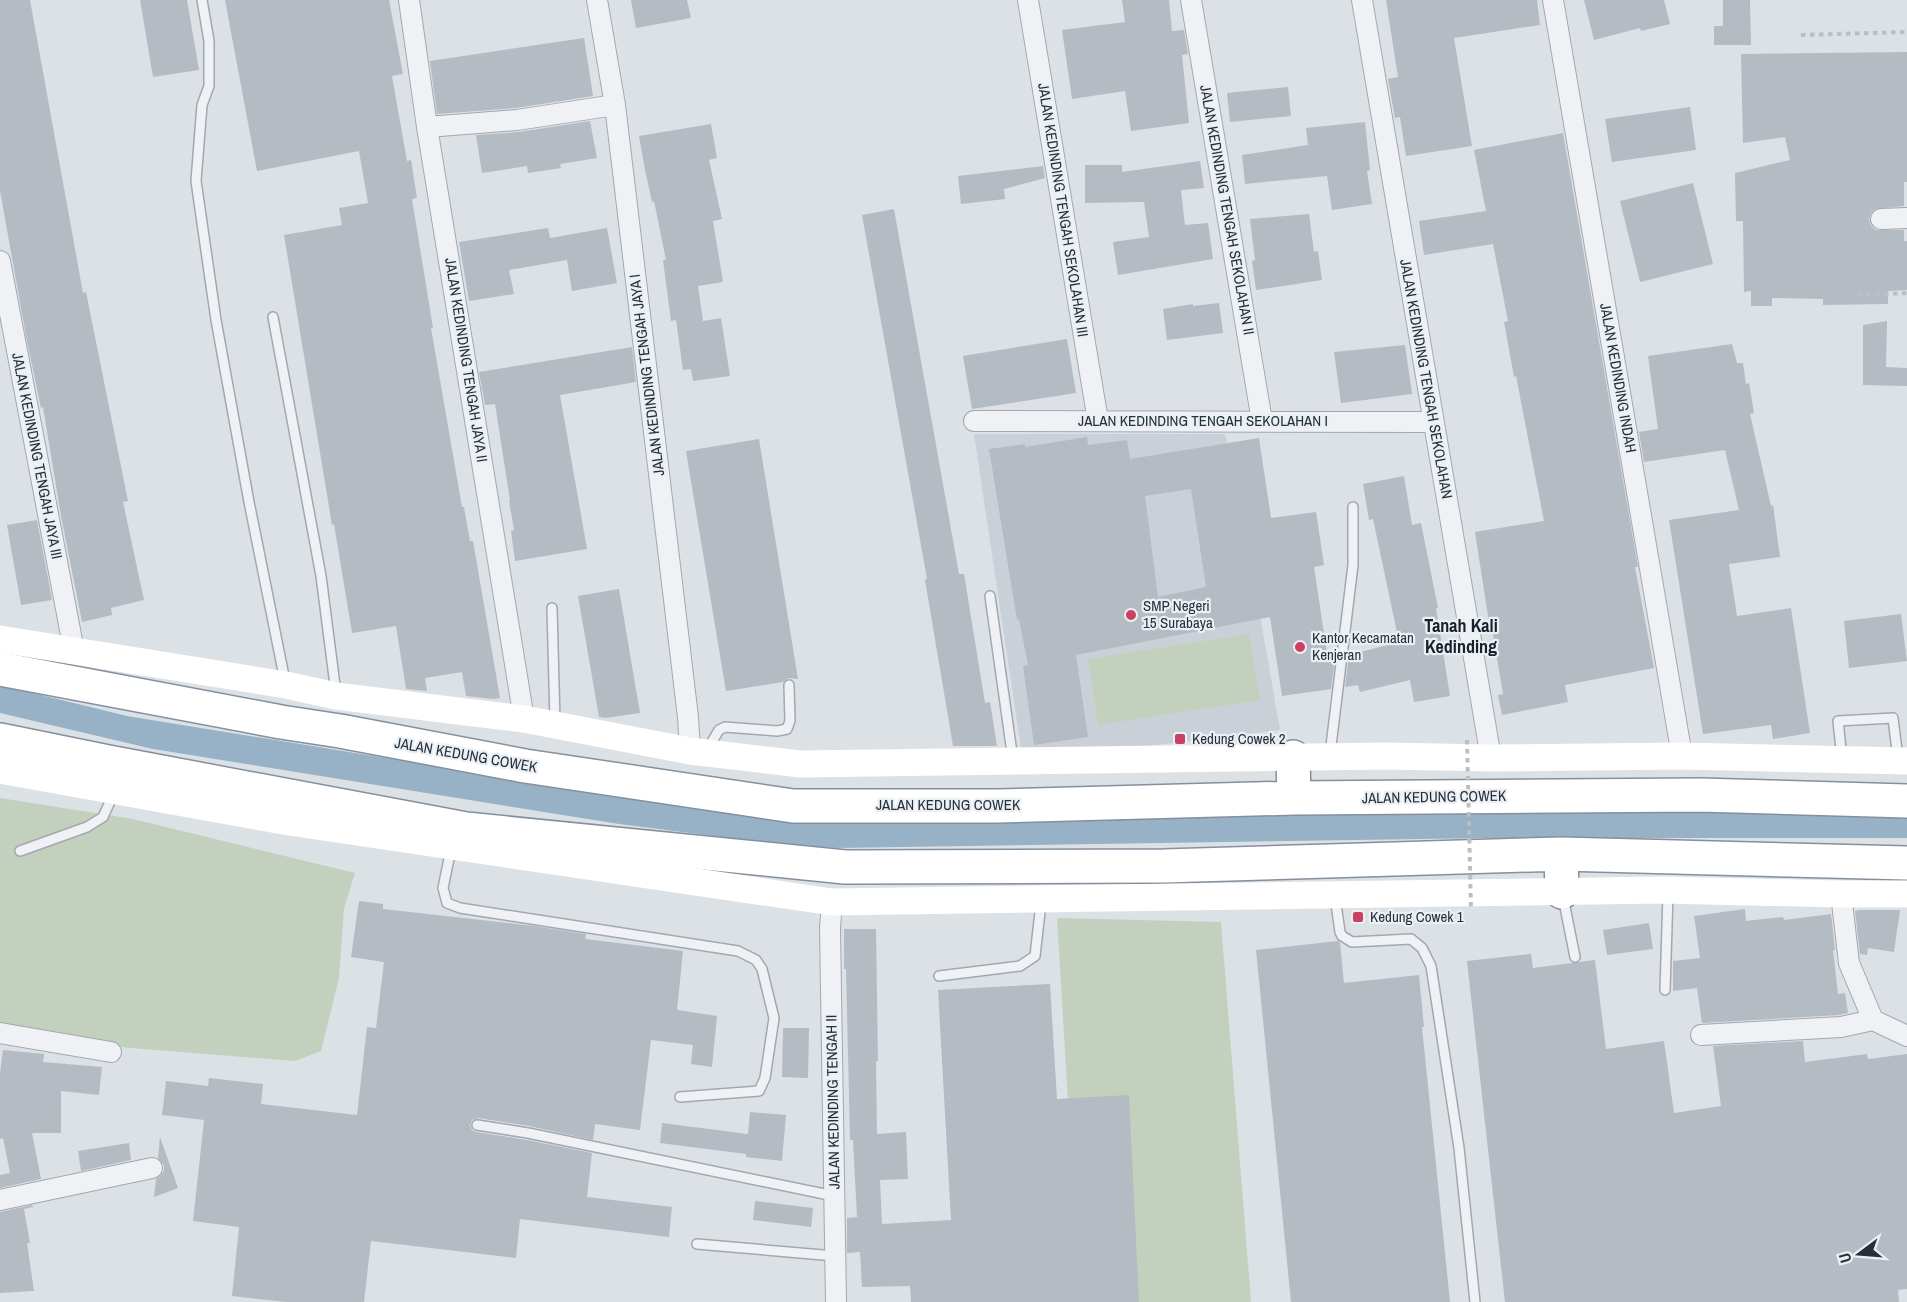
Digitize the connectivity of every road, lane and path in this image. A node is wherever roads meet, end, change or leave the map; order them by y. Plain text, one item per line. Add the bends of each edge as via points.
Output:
1 (202, 0) edge
2 (409, 0) edge
3 (597, 0) edge
4 (1028, 0) edge
5 (1191, 0) edge
6 (1362, 0) edge
7 (1553, 0) edge
8 (1907, 32) edge
9 (1801, 35) dead end
10 (615, 105) junction
11 (427, 127) junction
12 (1907, 218) edge
13 (1881, 219) dead end
14 (0, 261) edge
15 (1907, 293) edge
16 (1857, 296) dead end
17 (273, 317) dead end
18 (974, 421) dead end
19 (1098, 421) junction
20 (1262, 421) junction
21 (1433, 422) junction
22 (1353, 507) dead end
23 (990, 596) dead end
24 (552, 608) dead end
25 (0, 639) edge
26 (74, 651) junction
27 (0, 669) edge
28 (286, 685) junction
29 (789, 685) dead end
30 (336, 696) junction
31 (524, 719) junction
32 (555, 725) junction
33 (0, 740) edge
34 (1467, 740) dead end
35 (701, 752) junction
36 (1682, 756) junction
37 (1293, 757) junction
38 (1329, 757) junction
39 (1491, 758) junction
40 (1013, 760) junction
41 (1843, 761) junction
42 (1903, 761) edge
43 (0, 770) edge
44 (115, 790) junction
45 (1294, 798) junction
46 (1907, 801) edge
47 (452, 846) junction
48 (20, 851) dead end
49 (1561, 854) junction
50 (1907, 863) edge
51 (1668, 890) junction
52 (1562, 892) junction
53 (1841, 894) junction
54 (1907, 894) edge
55 (1335, 895) junction
56 (1041, 900) junction
57 (832, 902) junction
58 (1471, 910) dead end
59 (1575, 957) dead end
60 (939, 976) dead end
61 (1665, 990) dead end
62 (1873, 1020) junction
63 (0, 1033) edge
64 (1701, 1035) dead end
65 (1907, 1035) edge
66 (111, 1052) dead end
67 (680, 1097) dead end
68 (477, 1125) dead end
69 (152, 1168) dead end
70 (834, 1196) junction
71 (0, 1200) edge
72 (697, 1244) dead end
73 (835, 1256) junction
74 (836, 1302) edge
75 (1475, 1302) edge

1 - 28 lane via 209,41 209,86 202,105 196,181 218,332
2 - 11 street, JALAN KEDINDING TENGAH JAYA II
3 - 10 street, JALAN KEDINDING TENGAH JAYA I
4 - 19 street, JALAN KEDINDING TENGAH SEKOLAHAN III
5 - 20 street, JALAN KEDINDING TENGAH SEKOLAHAN II
6 - 21 street, JALAN KEDINDING TENGAH SEKOLAHAN
7 - 36 street, JALAN KEDINDING INDAH
8 - 9 path
10 - 11 street via 517,120
10 - 35 street, JALAN KEDINDING TENGAH JAYA I via 687,705
11 - 31 street, JALAN KEDINDING TENGAH JAYA II
12 - 13 street
14 - 26 street, JALAN KEDINDING TENGAH JAYA III
15 - 16 path
17 - 30 lane via 321,576
18 - 19 street, JALAN KEDINDING TENGAH SEKOLAHAN I
19 - 20 street, JALAN KEDINDING TENGAH SEKOLAHAN I
20 - 21 street, JALAN KEDINDING TENGAH SEKOLAHAN I
21 - 39 street, JALAN KEDINDING TENGAH SEKOLAHAN
22 - 38 lane via 1353,565
23 - 40 lane
24 - 32 lane
25 - 26 main road
26 - 28 main road
27 - 45 highway, JALAN KEDUNG COWEK via 525,766 793,806 998,806
28 - 30 main road
29 - 35 lane via 787,729 725,728
30 - 31 main road
31 - 32 main road
32 - 35 main road
33 - 49 highway via 466,829 845,867 1164,866
34 - 58 path, bridge
35 - 40 main road via 800,764
36 - 39 main road
36 - 41 main road
37 - 38 main road
37 - 40 main road
37 - 45 highway
38 - 39 main road
41 - 42 main road
41 - 42 lane via 1838,721 1893,718
43 - 44 main road
44 - 47 main road via 289,822
44 - 48 lane via 103,816 87,827
45 - 46 highway, JALAN KEDUNG COWEK via 1700,795
47 - 57 main road
47 - 67 lane via 443,888 447,903 460,908 738,951 756,960 762,969 774,1018 765,1078 759,1091
49 - 50 highway
49 - 52 highway
51 - 52 main road
51 - 53 main road
51 - 61 lane
52 - 55 main road
52 - 59 lane
53 - 54 main road
53 - 62 street via 1849,963
55 - 56 main road
55 - 75 lane via 1342,936 1352,942 1411,939 1422,948 1431,966 1460,1148
56 - 57 main road
56 - 60 lane via 1035,956 1020,966
57 - 70 street, JALAN KEDINDING TENGAH II
62 - 64 street via 1841,1027
62 - 65 street
63 - 66 street
68 - 70 lane
69 - 71 street
70 - 73 street, JALAN KEDINDING TENGAH II
72 - 73 lane
73 - 74 street, JALAN KEDINDING TENGAH II

